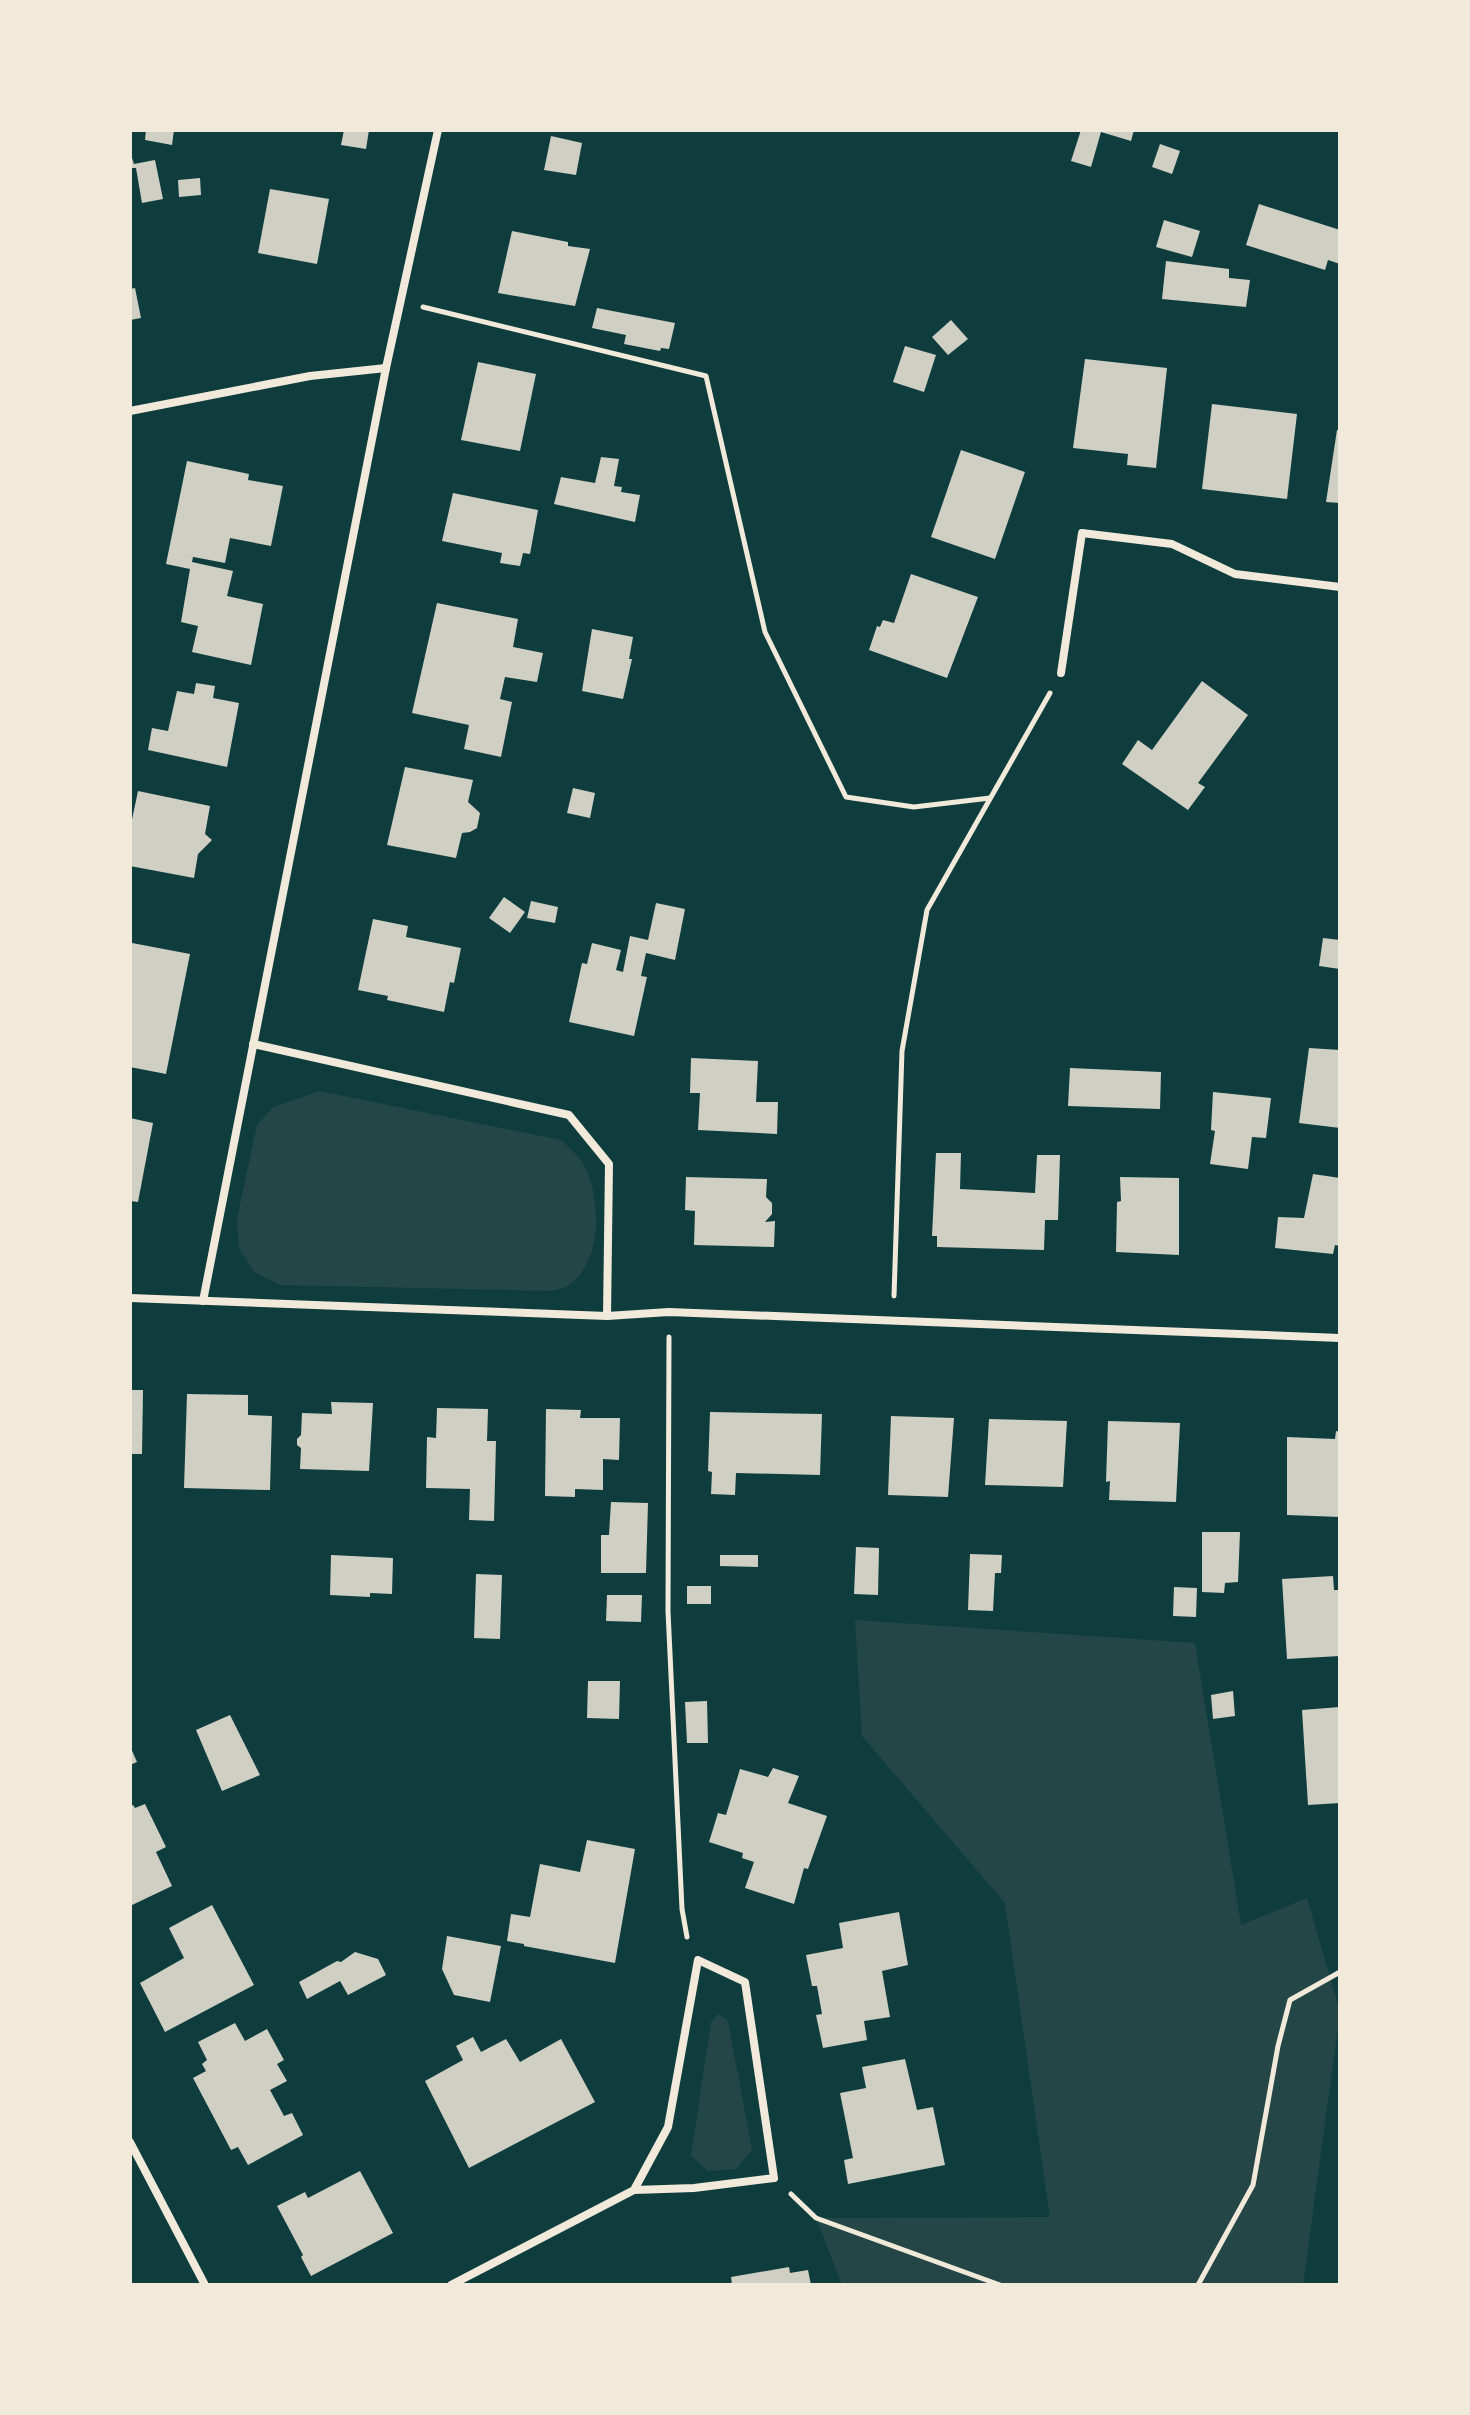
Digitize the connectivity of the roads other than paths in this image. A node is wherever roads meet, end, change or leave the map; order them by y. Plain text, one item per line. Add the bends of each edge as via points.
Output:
1 (438, 130) edge
2 (386, 368) junction
3 (130, 411) edge
4 (1340, 587) edge
5 (1061, 673) road end
6 (253, 1044) junction
7 (130, 1298) edge
8 (203, 1301) junction
9 (607, 1316) junction
10 (1340, 1338) edge
11 (130, 2142) edge
12 (634, 2190) junction
13 (205, 2285) edge
14 (451, 2285) edge

1 - 2 street
2 - 3 street via 310,376
2 - 6 street
4 - 5 street via 1235,574 1172,544 1082,533
6 - 8 street
6 - 9 street via 569,1115 609,1164
7 - 8 street
8 - 9 street
9 - 10 street via 669,1312
11 - 13 street
12 - 12 street via 668,2127 698,1960 745,1982 774,2178
12 - 14 street

